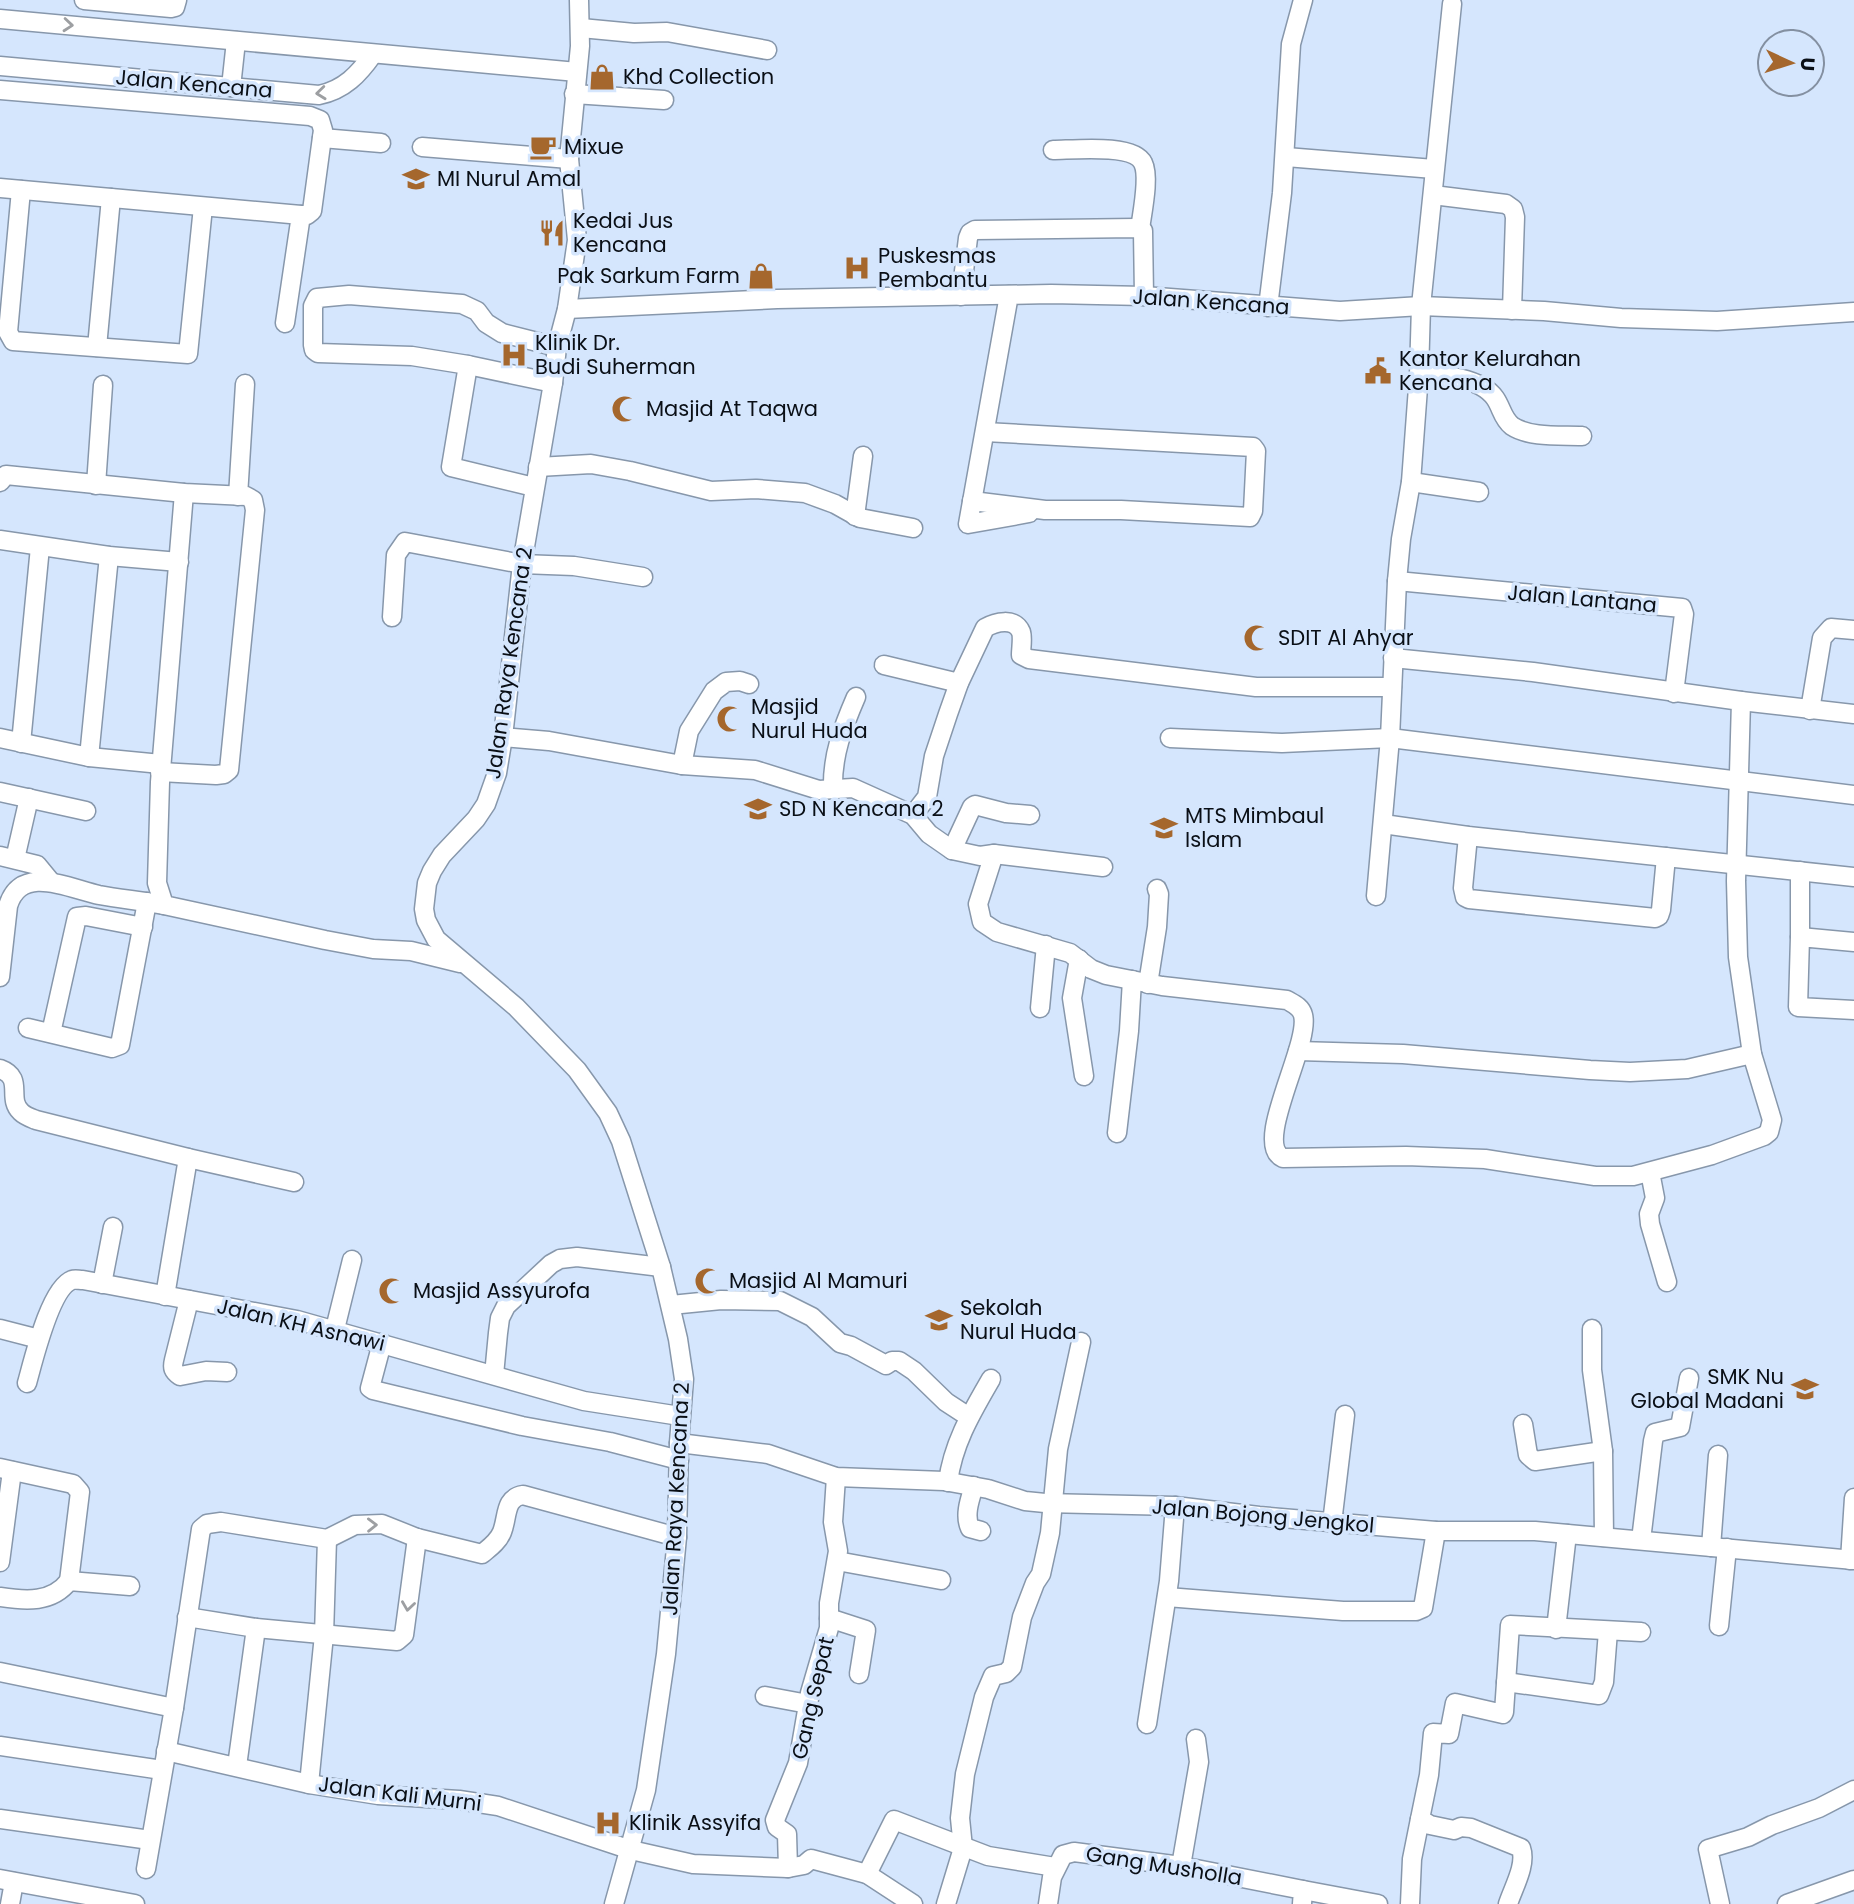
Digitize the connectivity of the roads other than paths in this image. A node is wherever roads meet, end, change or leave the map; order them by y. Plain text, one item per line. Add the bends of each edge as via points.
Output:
1 (84, 0) edge
2 (177, 0) edge
3 (579, 0) edge
4 (1303, 0) edge
5 (1452, 4) dead end
6 (0, 19) edge
7 (581, 28) junction
8 (236, 41) junction
9 (767, 50) dead end
10 (373, 54) junction
11 (0, 66) edge
12 (577, 72) junction
13 (231, 87) junction
14 (0, 90) edge
15 (574, 94) junction
16 (664, 100) dead end
17 (322, 138) junction
18 (381, 143) dead end
19 (422, 147) dead end
20 (1053, 150) dead end
21 (1286, 157) junction
22 (569, 159) junction
23 (1434, 169) junction
24 (0, 188) edge
25 (20, 190) junction
26 (1433, 195) junction
27 (111, 198) junction
28 (203, 206) junction
29 (300, 215) junction
30 (1140, 229) junction
31 (1009, 295) junction
32 (961, 296) junction
33 (1144, 296) junction
34 (1420, 306) junction
35 (1268, 307) junction
36 (567, 309) junction
37 (1512, 310) junction
38 (1854, 312) edge
39 (285, 323) dead end
40 (97, 347) junction
41 (556, 347) junction
42 (468, 365) junction
43 (1419, 374) junction
44 (553, 383) junction
45 (245, 384) dead end
46 (103, 385) dead end
47 (985, 432) junction
48 (1582, 436) dead end
49 (863, 456) dead end
50 (538, 467) junction
51 (0, 482) edge
52 (1411, 482) junction
53 (96, 485) junction
54 (534, 487) junction
55 (1479, 492) dead end
56 (184, 493) junction
57 (238, 496) junction
58 (855, 516) junction
59 (913, 528) dead end
60 (0, 540) edge
61 (40, 547) junction
62 (109, 556) junction
63 (178, 562) junction
64 (522, 564) junction
65 (643, 577) dead end
66 (1396, 581) junction
67 (392, 617) dead end
68 (1854, 629) edge
69 (1393, 658) junction
70 (884, 665) dead end
71 (959, 683) junction
72 (749, 684) dead end
73 (1392, 687) junction
74 (1674, 693) junction
75 (856, 697) dead end
76 (1741, 701) junction
77 (1810, 710) junction
78 (1854, 713) edge
79 (503, 737) junction
80 (0, 738) edge
81 (1170, 738) dead end
82 (1390, 738) junction
83 (21, 743) junction
84 (89, 757) junction
85 (682, 765) junction
86 (161, 768) junction
87 (1738, 779) junction
88 (833, 789) junction
89 (0, 792) edge
90 (1854, 795) edge
91 (29, 798) junction
92 (86, 811) dead end
93 (913, 815) junction
94 (1030, 816) dead end
95 (1383, 824) junction
96 (1468, 836) junction
97 (952, 850) junction
98 (994, 854) junction
99 (1665, 857) junction
100 (7, 858) edge
101 (1737, 865) junction
102 (1103, 867) dead end
103 (1800, 871) junction
104 (1854, 877) edge
105 (51, 882) junction
106 (1157, 889) dead end
107 (6, 895) edge
108 (1376, 897) dead end
109 (156, 903) junction
110 (143, 927) junction
111 (1800, 937) junction
112 (1854, 942) edge
113 (1046, 945) junction
114 (2, 949) edge
115 (1079, 958) junction
116 (463, 964) junction
117 (0, 977) edge
118 (1140, 982) junction
119 (1040, 1008) dead end
120 (1854, 1010) edge
121 (28, 1028) dead end
122 (51, 1033) junction
123 (1298, 1051) junction
124 (1752, 1054) junction
125 (0, 1069) edge
126 (1084, 1076) dead end
127 (1117, 1133) dead end
128 (188, 1158) junction
129 (1650, 1172) junction
130 (294, 1182) dead end
131 (113, 1227) dead end
132 (352, 1260) dead end
133 (661, 1267) junction
134 (1667, 1282) dead end
135 (102, 1283) junction
136 (165, 1296) junction
137 (189, 1300) junction
138 (671, 1305) junction
139 (0, 1329) edge
140 (335, 1329) junction
141 (1592, 1329) dead end
142 (39, 1339) junction
143 (1081, 1342) dead end
144 (382, 1343) junction
145 (227, 1372) dead end
146 (494, 1375) junction
147 (1689, 1378) dead end
148 (991, 1379) dead end
149 (27, 1383) dead end
150 (1345, 1415) dead end
151 (680, 1416) junction
152 (969, 1417) junction
153 (1523, 1424) dead end
154 (679, 1451) junction
155 (1603, 1451) junction
156 (1718, 1455) dead end
157 (6, 1470) edge
158 (836, 1477) junction
159 (948, 1482) junction
160 (974, 1486) junction
161 (1854, 1499) edge
162 (1052, 1503) junction
163 (1175, 1506) junction
164 (1332, 1523) junction
165 (981, 1531) dead end
166 (1436, 1531) junction
167 (1567, 1534) junction
168 (1604, 1537) junction
169 (417, 1538) junction
170 (677, 1538) junction
171 (327, 1539) junction
172 (1641, 1540) junction
173 (1719, 1548) junction
174 (1852, 1560) edge
175 (836, 1561) junction
176 (0, 1562) edge
177 (941, 1580) dead end
178 (69, 1581) junction
179 (130, 1586) dead end
180 (0, 1597) edge
181 (1167, 1597) junction
182 (187, 1617) junction
183 (829, 1618) junction
184 (1719, 1626) dead end
185 (256, 1629) junction
186 (1556, 1629) junction
187 (1608, 1631) junction
188 (1641, 1632) dead end
189 (324, 1635) junction
190 (0, 1672) edge
191 (859, 1674) dead end
192 (1506, 1682) junction
193 (765, 1696) dead end
194 (808, 1704) junction
195 (174, 1708) junction
196 (1147, 1724) dead end
197 (1196, 1740) dead end
198 (0, 1746) edge
199 (166, 1751) junction
200 (237, 1766) junction
201 (162, 1770) junction
202 (309, 1784) junction
203 (1854, 1790) edge
204 (0, 1819) edge
205 (1420, 1819) junction
206 (150, 1840) junction
207 (963, 1848) junction
208 (631, 1850) junction
209 (1181, 1866) junction
210 (1055, 1867) junction
211 (788, 1868) junction
212 (146, 1869) dead end
213 (867, 1874) junction
214 (1854, 1880) edge
215 (7, 1881) edge
216 (1302, 1897) edge
217 (83, 1899) edge
218 (10, 1904) edge
219 (135, 1904) edge
220 (614, 1904) edge
221 (913, 1904) edge
222 (946, 1904) edge
223 (1048, 1904) edge
224 (1378, 1904) edge
225 (1410, 1904) edge
226 (1508, 1904) edge
227 (1720, 1904) edge
228 (1787, 1904) edge

1 - 2 street via 171,8
3 - 7 street, Jalan Raya Kencana 2
4 - 21 street via 1291,44
5 - 23 street
6 -> 8 street
7 - 9 street via 667,32
7 - 12 street, Jalan Raya Kencana 2
8 - 10 street
8 - 13 street
10 - 12 street
10 -> 13 street, Jalan Kencana via 353,79 331,93
11 - 13 street, Jalan Kencana
12 - 15 street, Jalan Raya Kencana 2
14 - 17 street via 310,116 320,120
15 - 16 street
15 - 22 street, Jalan Raya Kencana 2
17 - 18 street
17 - 29 street via 312,211
19 - 22 street
20 - 30 street via 1121,150 1136,155 1143,163 1145,179
21 - 23 street
21 - 35 street
22 - 36 street, Jalan Raya Kencana 2 via 577,240
23 - 26 street
24 - 25 street
25 - 27 street
25 - 40 street via 10,338
26 - 34 street
26 - 37 street via 1506,204 1513,209
27 - 28 street
27 - 40 street
28 - 29 street
28 - 40 street via 188,354
29 - 39 street
30 - 32 street via 975,230 968,239
30 - 33 street
31 - 32 street, Jalan Kencana
31 - 33 street, Jalan Kencana
31 - 47 street
32 - 36 street, Jalan Kencana
33 - 35 street, Jalan Kencana
34 - 35 street, Jalan Kencana via 1340,311
34 - 37 street, Jalan Kencana
34 - 43 street
36 - 41 street, Jalan Raya Kencana 2
37 - 38 street, Jalan Kencana via 1717,321
41 - 42 street via 502,332 462,304 349,295 317,298 313,306 313,345 318,353 412,356
41 - 44 street, Jalan Raya Kencana 2
42 - 44 street
42 - 54 street via 451,467
43 - 48 street via 1448,376 1484,388 1518,429
43 - 52 street
44 - 50 street, Jalan Raya Kencana 2
45 - 57 street
46 - 53 street
47 - 47 street via 1253,447 1253,511 1250,517 1045,510 968,524
49 - 58 street
50 - 54 street, Jalan Raya Kencana 2
50 - 58 street via 591,464 711,491 805,494
51 - 53 street via 6,475 19,475
52 - 55 street
52 - 66 street
53 - 56 street
54 - 64 street, Jalan Raya Kencana 2
56 - 57 street
56 - 63 street
57 - 86 street via 253,500 255,510 229,769 216,775
58 - 59 street
60 - 61 street
61 - 62 street
61 - 83 street
62 - 63 street
62 - 84 street
63 - 86 street
64 - 65 street via 574,566
64 - 67 street via 405,542 396,555
64 - 79 street, Jalan Raya Kencana 2
66 - 69 street
66 - 74 street, Jalan Lantana via 1682,608
68 - 77 street via 1831,628 1822,638
69 - 73 street
69 - 74 street
70 - 71 street
71 - 73 street via 985,628 1003,622 1020,629 1021,655 1029,659 1256,687
71 - 93 street via 934,756 927,797
72 - 85 street via 726,682 714,691 689,731
73 - 82 street
74 - 76 street
75 - 88 street via 834,759
76 - 77 street
76 - 87 street
77 - 78 street
79 - 85 street
79 - 116 street, Jalan Raya Kencana 2 via 486,804 442,855 427,883 424,909 430,930
80 - 83 street
81 - 82 street via 1282,743
82 - 87 street
82 - 95 street
83 - 84 street
84 - 86 street
85 - 88 street via 755,770 808,788
86 - 109 street
87 - 90 street
87 - 101 street
88 - 93 street via 862,791
89 - 91 street
91 - 92 street
91 - 100 street
93 - 97 street
94 - 97 street via 975,805
95 - 96 street
95 - 108 street
96 - 99 street
96 - 99 street via 1465,897 1495,902 1655,918 1661,910
97 - 98 street
98 - 102 street
98 - 113 street via 978,904 982,922 997,932
99 - 101 street
100 - 105 street via 37,864
101 - 103 street
101 - 124 street via 1738,957
103 - 104 street
103 - 111 street
105 - 107 street via 27,884
105 - 109 street via 98,895
106 - 118 street via 1157,927
107 - 114 street
109 - 110 street
109 - 116 street
110 - 122 street via 77,917
110 - 122 street via 120,1045 112,1048
111 - 112 street
111 - 120 street via 1798,1007
113 - 115 street
113 - 119 street
114 - 117 street
115 - 118 street via 1091,969
115 - 126 street via 1072,999
116 - 133 street, Jalan Raya Kencana 2 via 516,1007 569,1061 608,1113
118 - 123 street via 1287,1000 1304,1016
118 - 127 street
121 - 122 street
123 - 124 street via 1630,1072 1687,1069
123 - 129 street via 1274,1133 1274,1150 1283,1158 1406,1156 1520,1163 1595,1176
124 - 129 street via 1772,1120 1769,1132
125 - 128 street via 13,1078 19,1111 36,1120
128 - 130 street
128 - 136 street
129 - 134 street via 1655,1198 1650,1224
131 - 135 street
132 - 140 street
133 - 138 street, Jalan Raya Kencana 2
133 - 146 street via 577,1257 551,1264 506,1306 500,1318
135 - 136 street, Jalan KH Asnawi
135 - 142 street, Jalan KH Asnawi via 72,1280 65,1285 50,1308
136 - 137 street, Jalan KH Asnawi
137 - 140 street, Jalan KH Asnawi
137 - 145 street via 174,1371 180,1376
138 - 151 street, Jalan Raya Kencana 2 via 684,1379
138 - 152 street via 780,1301 812,1317 840,1343 886,1366 899,1361
139 - 142 street
140 - 144 street, Jalan KH Asnawi
141 - 155 street via 1592,1370
142 - 149 street, Jalan KH Asnawi
143 - 162 street via 1058,1449
144 - 146 street, Jalan KH Asnawi
144 - 154 street, Jalan Bojong Jengkol via 370,1380 373,1390 522,1426
146 - 151 street, Jalan KH Asnawi via 584,1401
147 - 172 street via 1680,1427 1656,1433 1653,1441
148 - 152 street
150 - 164 street
151 - 154 street, Jalan Raya Kencana 2
152 - 159 street via 953,1455
153 - 155 street via 1528,1455 1535,1461
154 - 158 street, Jalan Bojong Jengkol via 768,1454
154 - 170 street, Jalan Raya Kencana 2
155 - 168 street
156 - 173 street
157 - 176 street
157 - 178 street via 73,1484 80,1492
158 - 159 street, Jalan Bojong Jengkol
158 - 175 street, Gang Sepat
159 - 160 street, Jalan Bojong Jengkol
160 - 162 street, Jalan Bojong Jengkol via 1025,1501
160 - 165 street via 968,1524
161 - 174 street
162 - 163 street, Jalan Bojong Jengkol
162 - 207 street via 1041,1574 1022,1617 1012,1667 991,1679 984,1696 965,1774 960,1818
163 - 164 street, Jalan Bojong Jengkol
163 - 181 street
164 - 166 street, Jalan Bojong Jengkol
166 - 167 street, Jalan Bojong Jengkol
166 - 181 street via 1423,1608 1416,1611 1343,1611
167 - 168 street, Jalan Bojong Jengkol
167 - 186 street
168 - 172 street, Jalan Bojong Jengkol
169 - 170 street via 482,1554 502,1533 509,1503 523,1495
171 -> 169 street via 355,1525 382,1524
169 -> 189 street via 404,1635 388,1642
170 - 208 street, Jalan Raya Kencana 2 via 646,1790
171 - 182 street via 221,1522 207,1524 201,1530
171 - 189 street
172 - 173 street, Jalan Bojong Jengkol
173 - 174 street, Jalan Bojong Jengkol
173 - 184 street
175 - 177 street
175 - 183 street, Gang Sepat
178 - 179 street
178 - 180 street via 51,1597 23,1601
181 - 196 street
182 - 185 street
182 - 195 street
183 - 191 street via 866,1630
183 - 194 street, Gang Sepat
185 - 189 street
185 - 200 street
186 - 187 street
186 - 192 street via 1510,1625
187 - 188 street
187 - 192 street via 1599,1695
189 - 202 street
190 - 195 street
192 - 205 street via 1503,1714 1455,1703 1449,1734 1433,1733
193 - 194 street
194 - 211 street, Gang Sepat via 799,1763 775,1820 787,1834
195 - 199 street
197 - 209 street via 1199,1762
198 - 201 street
199 - 200 street, Jalan Kali Murni
199 - 201 street
200 - 202 street, Jalan Kali Murni
201 - 206 street
202 - 208 street, Jalan Kali Murni via 378,1796 498,1806
203 - 227 street via 1748,1837 1708,1849
204 - 206 street
205 - 225 street
205 - 226 street via 1454,1830 1471,1828 1521,1848 1521,1867
206 - 212 street
207 - 210 street
207 - 213 street via 894,1820
207 - 222 street
208 - 211 street via 706,1866
208 - 220 street, Jalan Raya Kencana 2
209 - 210 street, Gang Musholla via 1074,1852 1062,1855
209 - 216 street, Gang Musholla
210 - 223 street, Gang Musholla
211 - 213 street via 804,1865 811,1858
213 - 221 street
214 - 228 street
215 - 217 street
215 - 218 street
216 - 224 street, Gang Musholla
217 - 219 street

